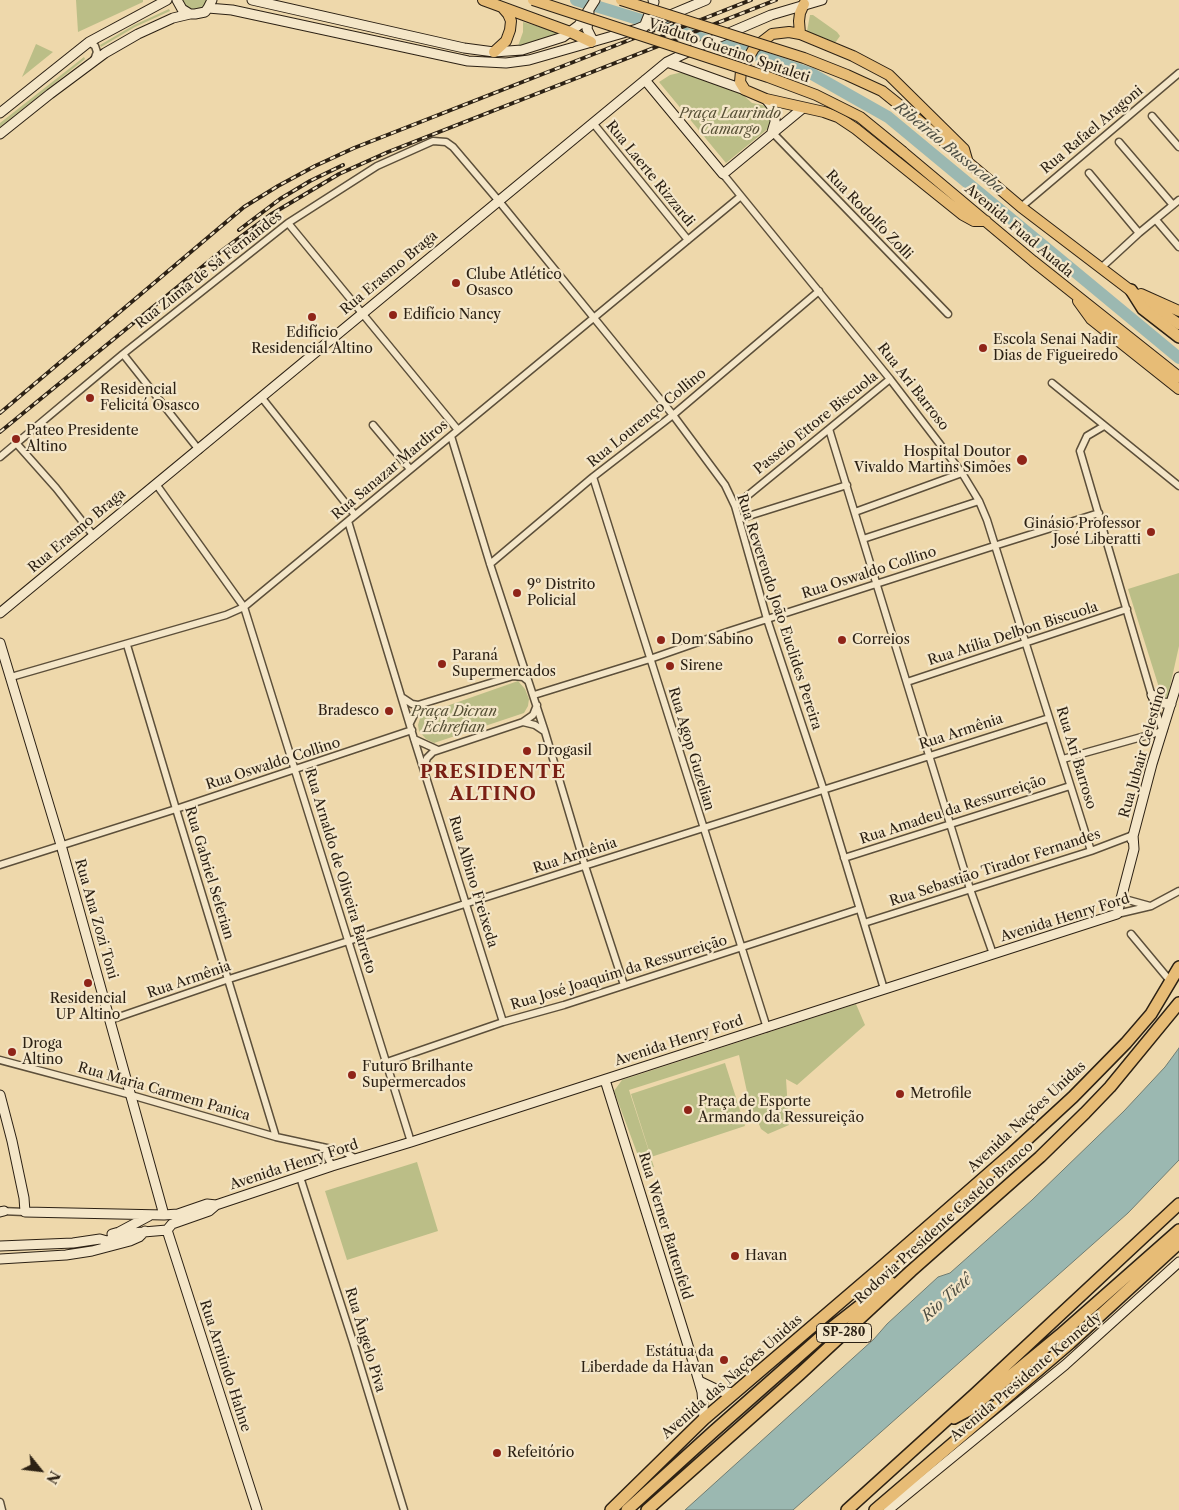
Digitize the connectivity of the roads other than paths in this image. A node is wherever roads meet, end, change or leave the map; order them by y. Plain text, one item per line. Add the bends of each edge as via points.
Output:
1 (168, 0) edge
2 (177, 0) edge
3 (252, 0) edge
4 (483, 0) edge
5 (533, 0) edge
6 (621, 0) edge
7 (653, 0) edge
8 (706, 0) edge
9 (822, 0) edge
10 (210, 4) edge
11 (804, 4) junction
12 (592, 5) edge
13 (501, 6) junction
14 (190, 14) junction
15 (645, 24) junction
16 (570, 32) junction
17 (800, 34) junction
18 (592, 41) junction
19 (89, 42) junction
20 (494, 52) junction
21 (94, 60) junction
22 (667, 62) junction
23 (1179, 73) edge
24 (645, 80) junction
25 (745, 90) junction
26 (766, 99) junction
27 (804, 108) junction
28 (0, 113) edge
29 (1152, 116) dead end
30 (593, 123) junction
31 (772, 132) junction
32 (0, 134) edge
33 (1120, 142) dead end
34 (453, 147) joint
35 (1179, 148) edge
36 (903, 152) joint
37 (968, 163) junction
38 (1089, 173) dead end
39 (723, 174) junction
40 (741, 196) junction
41 (498, 200) junction
42 (1179, 200) edge
43 (1173, 205) junction
44 (1021, 207) junction
45 (1156, 220) junction
46 (986, 221) junction
47 (288, 223) junction
48 (1139, 233) junction
49 (688, 240) junction
50 (1179, 247) edge
51 (1101, 268) junction
52 (1131, 290) junction
53 (819, 291) junction
54 (1073, 294) junction
55 (1179, 311) edge
56 (363, 312) junction
57 (948, 314) dead end
58 (593, 319) junction
59 (1179, 324) edge
60 (1179, 337) edge
61 (123, 354) junction
62 (1179, 377) edge
63 (890, 379) junction
64 (1052, 384) dead end
65 (1179, 389) edge
66 (262, 398) junction
67 (673, 415) junction
68 (373, 425) dead end
69 (1104, 426) junction
70 (830, 428) junction
71 (458, 430) junction
72 (451, 436) junction
73 (16, 443) junction
74 (199, 450) junction
75 (0, 457) edge
76 (410, 469) junction
77 (962, 473) junction
78 (593, 477) junction
79 (156, 484) junction
80 (847, 485) junction
81 (1179, 486) edge
82 (979, 502) junction
83 (735, 506) junction
84 (855, 512) junction
85 (1099, 513) junction
86 (355, 515) junction
87 (738, 519) junction
88 (348, 521) junction
89 (93, 535) junction
90 (863, 539) junction
91 (994, 546) junction
92 (490, 564) junction
93 (877, 584) junction
94 (244, 607) junction
95 (1127, 610) junction
96 (0, 613) edge
97 (767, 619) junction
98 (1025, 642) junction
99 (0, 644) edge
100 (127, 645) junction
101 (650, 659) junction
102 (523, 664) junction
103 (512, 676) junction
104 (11, 677) junction
105 (1179, 677) edge
106 (907, 682) junction
107 (530, 684) junction
108 (534, 695) junction
109 (1152, 695) junction
110 (403, 698) junction
111 (423, 704) junction
112 (1171, 704) junction
113 (537, 705) junction
114 (1048, 718) junction
115 (523, 722) junction
116 (411, 727) junction
117 (1164, 730) junction
118 (545, 732) junction
119 (414, 738) junction
120 (438, 750) junction
121 (930, 755) junction
122 (1063, 759) junction
123 (424, 768) junction
124 (295, 770) junction
125 (1070, 786) junction
126 (824, 791) junction
127 (176, 809) junction
128 (950, 823) junction
129 (703, 828) junction
130 (1134, 835) junction
131 (61, 845) junction
132 (1091, 851) junction
133 (844, 858) junction
134 (0, 865) edge
135 (585, 866) junction
136 (970, 889) junction
137 (1179, 891) edge
138 (1121, 898) junction
139 (467, 904) junction
140 (1151, 906) junction
141 (859, 909) junction
142 (1114, 916) junction
143 (864, 924) junction
144 (1131, 934) dead end
145 (349, 942) junction
146 (740, 948) junction
147 (993, 954) junction
148 (1179, 967) edge
149 (229, 980) junction
150 (1172, 982) edge
151 (624, 985) junction
152 (884, 989) junction
153 (1179, 1003) edge
154 (110, 1020) junction
155 (503, 1022) junction
156 (767, 1028) junction
157 (0, 1060) edge
158 (387, 1062) junction
159 (605, 1080) junction
160 (0, 1095) edge
161 (131, 1095) junction
162 (276, 1137) junction
163 (411, 1142) junction
164 (322, 1147) junction
165 (356, 1159) junction
166 (332, 1166) junction
167 (300, 1177) junction
168 (1179, 1204) edge
169 (216, 1205) junction
170 (1, 1211) edge
171 (25, 1212) junction
172 (157, 1215) junction
173 (148, 1230) junction
174 (168, 1230) junction
175 (1179, 1230) edge
176 (100, 1239) junction
177 (1179, 1243) edge
178 (0, 1246) edge
179 (0, 1259) edge
180 (1179, 1262) edge
181 (911, 1271) junction
182 (877, 1272) joint
183 (699, 1381) junction
184 (734, 1394) junction
185 (704, 1419) junction
186 (942, 1425) junction
187 (0, 1502) edge
188 (2, 1510) edge
189 (256, 1510) edge
190 (404, 1510) edge
191 (611, 1510) edge
192 (628, 1510) edge
193 (647, 1510) edge
194 (847, 1510) edge
195 (875, 1510) edge
196 (888, 1510) edge

1 - 19 main road
2 - 14 main road
3 - 20 main road
4 - 13 main road
5 - 36 main road, Viaduto Guerino Spitaleti, bridge via 816,95 860,117
6 - 37 main road, Avenida Fuad Auada, bridge via 804,58 882,91
7 - 15 main road
8 - 15 main road
9 - 11 main road, Rua Erasmo Braga
10 - 14 main road via 200,14
10 - 18 main road via 468,61 506,63 529,60
11 - 17 main road via 800,12
11 - 22 main road, Rua Erasmo Braga via 771,15
12 - 16 main road via 579,25
12 - 18 main road via 587,29
13 - 16 main road
13 - 20 main road via 511,21 510,30 506,41
14 - 21 main road via 138,34
15 - 18 main road
16 - 18 main road
16 - 20 main road via 522,50
17 - 25 main road via 772,34 751,52 739,78
17 - 37 main road via 889,75 964,149
19 - 21 street via 97,52
19 - 28 main road
21 - 32 main road
22 - 24 main road, Rua Erasmo Braga
22 - 25 main road
23 - 44 street, Rua Rafael Aragoni
24 - 30 main road, Rua Erasmo Braga
24 - 39 main road, Rua Ari Barroso
25 - 26 main road
26 - 27 main road
26 - 31 main road via 775,114
27 - 31 main road
27 - 46 main road via 838,117 963,215
29 - 35 street
30 - 41 main road, Rua Erasmo Braga
30 - 49 street, Rua Laerte Rizzardi
31 - 39 main road
31 - 57 street, Rua Rodolfo Zolli
33 - 43 street
34 - 41 street, Rua Reverendo João Euclides Pereira
34 - 47 street, Rua Zuma de Sá Fernandes via 446,142 433,141 376,166
36 - 46 main road, Avenida Fuad Auada
37 - 44 main road, Avenida Fuad Auada
38 - 48 street
39 - 40 street, Rua Ari Barroso
40 - 49 street, Rua Sanazar Mardiros
40 - 53 street, Rua Ari Barroso
41 - 56 main road, Rua Erasmo Braga
41 - 58 street, Rua Reverendo João Euclides Pereira
42 - 43 street
43 - 45 street
44 - 51 main road, Avenida Fuad Auada
45 - 48 street
45 - 50 street
46 - 54 main road, Avenida Fuad Auada
47 - 56 street
47 - 61 street, Rua Zuma de Sá Fernandes
48 - 51 street
49 - 58 street, Rua Sanazar Mardiros
51 - 52 main road, Avenida Fuad Auada
52 - 55 main road
52 - 59 main road
52 - 60 highway via 1143,309
53 - 63 street, Rua Ari Barroso
53 - 67 street, Rua Lourenço Collino
54 - 62 main road, Avenida Fuad Auada
54 - 65 main road via 1091,319
56 - 66 main road, Rua Erasmo Braga
56 - 71 street
58 - 67 street, Rua Reverendo João Euclides Pereira
58 - 71 street, Rua Sanazar Mardiros
61 - 73 street, Rua Zuma de Sá Fernandes
61 - 74 street
63 - 70 street, Passeio Ettore Biscuola
63 - 77 street, Rua Ari Barroso
64 - 69 street
66 - 74 main road, Rua Erasmo Braga
66 - 86 street
67 - 78 street, Rua Lourenço Collino
67 - 83 street, Rua Reverendo João Euclides Pereira via 717,473
68 - 76 street
69 - 81 street
69 - 85 street via 1087,436 1080,451
70 - 80 street
70 - 83 street, Passeio Ettore Biscuola
71 - 72 street, Rua Sanazar Mardiros
72 - 76 street, Rua Sanazar Mardiros
72 - 92 street
73 - 75 street, Rua Zuma de Sá Fernandes
73 - 89 street
74 - 79 main road, Rua Erasmo Braga
76 - 86 street, Rua Sanazar Mardiros
77 - 82 street, Rua Ari Barroso
77 - 84 street
78 - 92 street, Rua Lourenço Collino
78 - 101 street, Rua Agop Guzelian
79 - 89 main road, Rua Erasmo Braga
79 - 94 street, Rua Arnaldo de Oliveira Barreto
80 - 84 street
80 - 87 street
82 - 90 street
82 - 91 street, Rua Ari Barroso
83 - 87 street, Rua Reverendo João Euclides Pereira
84 - 90 street
85 - 91 street, Rua Oswaldo Collino
85 - 95 street
86 - 88 street, Rua Sanazar Mardiros
87 - 97 street, Rua Reverendo João Euclides Pereira
88 - 94 street, Rua Sanazar Mardiros
88 - 110 street, Rua Albino Freixeda
89 - 96 main road, Rua Erasmo Braga
90 - 93 street
91 - 93 street, Rua Oswaldo Collino
91 - 98 street, Rua Ari Barroso
92 - 102 street
93 - 97 street, Rua Oswaldo Collino
93 - 106 street
94 - 100 street, Rua Sanazar Mardiros
94 - 124 street, Rua Arnaldo de Oliveira Barreto
95 - 98 street, Rua Atília Delbon Biscuola
95 - 109 street
97 - 101 street, Rua Oswaldo Collino
97 - 126 street, Rua Reverendo João Euclides Pereira
98 - 106 street, Rua Atília Delbon Biscuola
98 - 114 street, Rua Ari Barroso
99 - 104 main road, Rua Ana Zozi Toni
100 - 104 street, Rua Sanazar Mardiros
100 - 127 street, Rua Gabriel Seferian
101 - 108 street, Rua Oswaldo Collino
101 - 129 street, Rua Agop Guzelian
102 - 103 street
102 - 107 street
103 - 107 street via 523,677
103 - 111 street
104 - 131 main road, Rua Ana Zozi Toni
105 - 112 main road, Rua Jubair Celestino
106 - 121 street
107 - 108 street
108 - 113 street
109 - 112 main road via 1157,702
109 - 117 street
110 - 111 street via 412,704
110 - 116 street, Rua Albino Freixeda
111 - 116 street via 415,713
112 - 117 main road, Rua Jubair Celestino
113 - 115 street via 533,715
113 - 118 street
114 - 121 street, Rua Armênia
114 - 122 street, Rua Ari Barroso
115 - 118 street via 535,724
115 - 120 street
116 - 119 street, Rua Albino Freixeda
116 - 124 street, Rua Oswaldo Collino
117 - 122 street
117 - 130 main road, Rua Jubair Celestino
118 - 135 street
119 - 120 street
119 - 123 street, Rua Albino Freixeda
120 - 123 street via 427,758
121 - 126 street, Rua Armênia
121 - 128 street
122 - 125 street, Rua Ari Barroso
123 - 139 street, Rua Albino Freixeda
124 - 127 street, Rua Oswaldo Collino
124 - 145 street, Rua Arnaldo de Oliveira Barreto
125 - 128 street, Rua Amadeu da Ressurreição
125 - 132 street, Rua Ari Barroso
126 - 129 street, Rua Armênia
126 - 133 street, Rua Reverendo João Euclides Pereira
127 - 131 street, Rua Oswaldo Collino
127 - 149 street, Rua Gabriel Seferian
128 - 133 street, Rua Amadeu da Ressurreição
128 - 136 street
129 - 135 street, Rua Armênia
129 - 146 street, Rua Agop Guzelian
130 - 132 street, Rua Sebastião Tirador Fernandes
130 - 138 main road, Rua Jubair Celestino via 1134,849
130 - 142 main road, Rua Jubair Celestino
131 - 134 street, Rua Oswaldo Collino
131 - 154 main road, Rua Ana Zozi Toni
132 - 136 street, Rua Sebastião Tirador Fernandes
133 - 141 street, Rua Reverendo João Euclides Pereira
135 - 139 street, Rua Armênia
135 - 151 street
136 - 143 street, Rua Sebastião Tirador Fernandes
136 - 147 street
137 - 140 street, Avenida Henry Ford
138 - 140 street, Avenida Henry Ford
138 - 142 main road, Rua Jubair Celestino
139 - 145 street, Rua Armênia
139 - 155 street, Rua Albino Freixeda
140 - 142 street, Avenida Henry Ford
141 - 143 street, Rua Reverendo João Euclides Pereira
141 - 146 street, Rua José Joaquim da Ressurreição
142 - 147 main road, Avenida Henry Ford
143 - 152 street, Rua Reverendo João Euclides Pereira
144 - 150 street
145 - 149 street, Rua Armênia
145 - 158 street, Rua Arnaldo de Oliveira Barreto
146 - 151 street, Rua José Joaquim da Ressurreição
146 - 156 street, Rua Agop Guzelian
147 - 152 main road, Avenida Henry Ford
148 - 150 highway, Avenida Nações Unidas
149 - 154 street, Rua Armênia
149 - 162 street, Rua Gabriel Seferian
150 - 182 highway, Avenida Nações Unidas via 1151,1014 1072,1097
151 - 155 street, Rua José Joaquim da Ressurreição
152 - 156 main road, Avenida Henry Ford
153 - 181 highway, Rodovia Presidente Castelo Branco / SP-280 via 1098,1100 1040,1157
154 - 161 main road, Rua Ana Zozi Toni
155 - 158 street, Rua José Joaquim da Ressurreição
156 - 159 main road, Avenida Henry Ford
157 - 161 street, Rua Maria Carmem Panica
158 - 163 street, Rua Arnaldo de Oliveira Barreto
159 - 163 main road, Avenida Henry Ford
159 - 183 main road, Rua Werner Battenfeld
160 - 171 main road
161 - 162 street, Rua Maria Carmem Panica
161 - 172 main road, Rua Ana Zozi Toni via 160,1204
162 - 164 street, Rua Maria Carmem Panica
163 - 165 main road, Avenida Henry Ford
164 - 165 street, Rua Maria Carmem Panica via 345,1152
164 - 166 street
165 - 166 main road, Avenida Henry Ford
166 - 167 main road, Avenida Henry Ford
167 - 169 main road, Avenida Henry Ford
167 - 190 street, Rua Ângelo Piva
168 - 186 highway
169 - 172 main road, Avenida Henry Ford via 207,1204 178,1214
169 - 174 main road, Avenida Henry Ford via 209,1211 172,1224
170 - 171 street, Avenida Henry Ford
171 - 172 main road, Avenida Henry Ford
172 - 173 main road via 162,1221
172 - 176 main road
173 - 174 main road
173 - 176 main road via 107,1241
173 - 179 main road via 130,1241 92,1251
174 - 189 main road, Rua Armindo Hahne
175 - 186 highway via 970,1410
176 - 178 main road
177 - 195 highway via 1070,1343
180 - 196 main road, Avenida Presidente Kennedy via 1065,1365
181 - 192 highway via 886,1284 825,1333
181 - 193 highway, Rodovia Presidente Castelo Branco / SP-280
182 - 184 highway, Avenida das Nações Unidas
183 - 184 main road
183 - 185 main road, Rua Werner Battenfeld
184 - 185 highway, Avenida das Nações Unidas
185 - 191 highway, Avenida das Nações Unidas
186 - 194 highway
187 - 188 street

